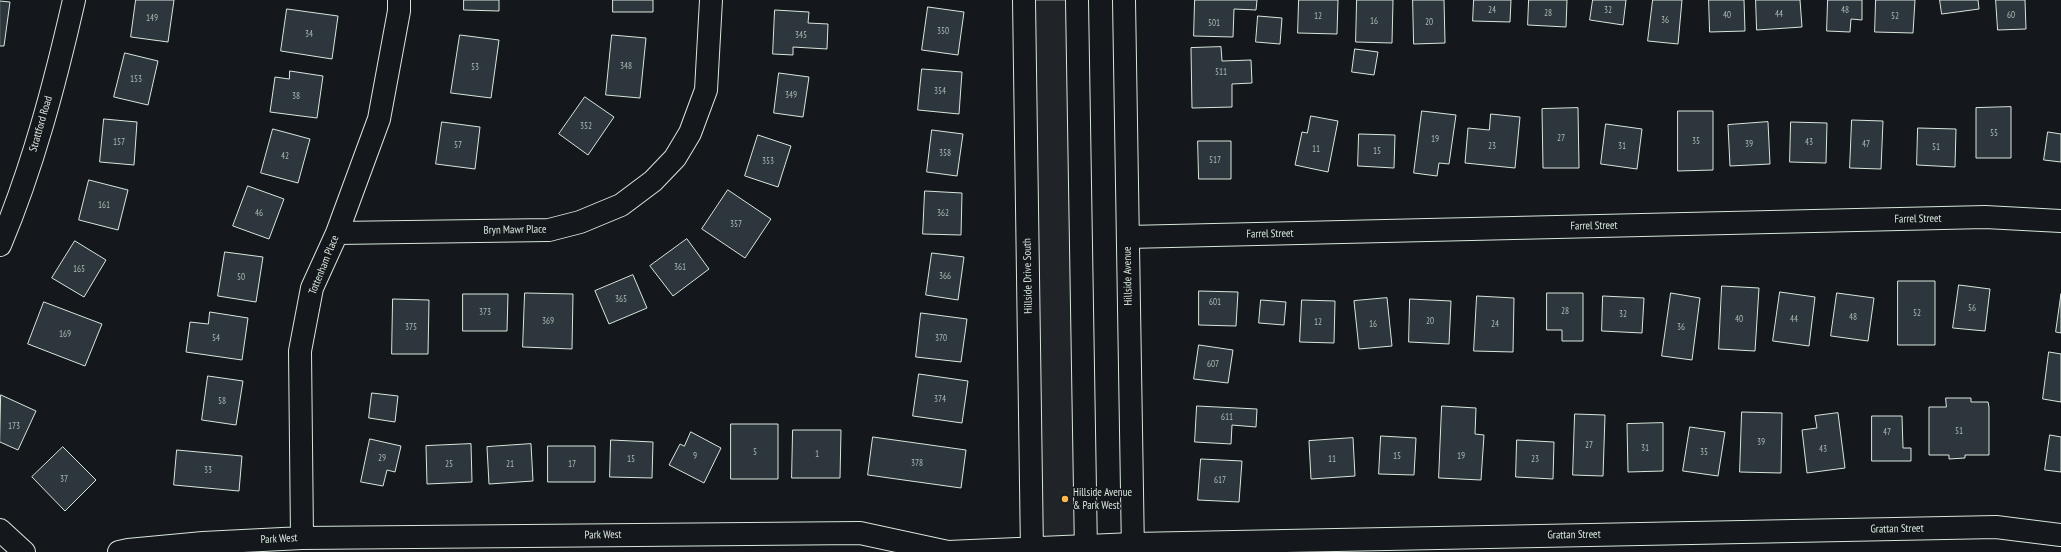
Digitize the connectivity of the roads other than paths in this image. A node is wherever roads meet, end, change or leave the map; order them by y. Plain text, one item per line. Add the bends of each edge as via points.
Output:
1 (74, 0) edge
2 (399, 0) edge
3 (711, 0) edge
4 (1024, 0) edge
5 (1077, 0) edge
6 (1124, 0) edge
7 (2061, 221) edge
8 (337, 233) junction
9 (1128, 237) junction
10 (0, 245) edge
11 (0, 530) edge
12 (2061, 535) edge
13 (302, 538) junction
14 (1133, 548) edge
15 (1086, 549) edge
16 (1032, 550) edge
17 (24, 552) edge
18 (119, 552) edge
19 (948, 552) edge

1 - 10 street, Strattford Road via 40,132
2 - 8 street, Tottenham Place via 378,119
3 - 8 street, Bryn Mawr Place via 706,90 690,133 675,158 652,181 621,205 580,222 549,230
4 - 16 street, Hillside Drive South
5 - 15 street
6 - 9 street, Hillside Avenue
7 - 9 street, Farrel Street via 1985,217
8 - 13 street, Tottenham Place via 312,288 300,351
9 - 14 street, Hillside Avenue
11 - 17 street
12 - 14 street, Grattan Street via 1996,527
13 - 18 street, Park West via 203,543
13 - 19 street, Park West via 860,532
14 - 15 street, Grattan Street
15 - 16 street, Park West
16 - 19 street, Park West

